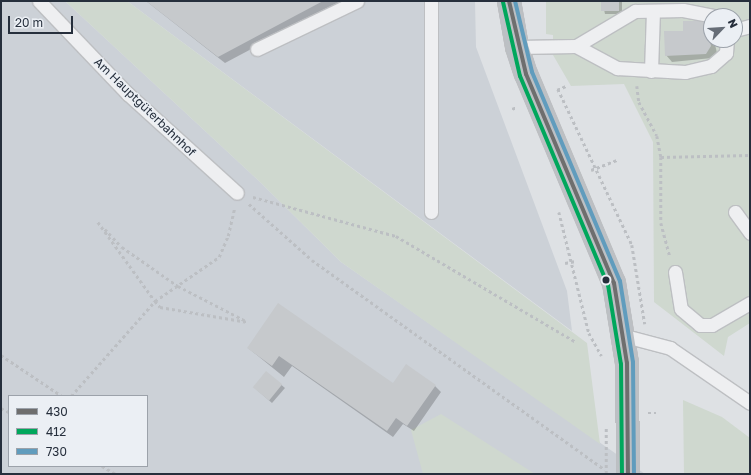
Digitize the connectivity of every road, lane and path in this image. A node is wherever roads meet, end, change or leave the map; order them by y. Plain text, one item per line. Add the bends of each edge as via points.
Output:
1 (39, 1) edge
2 (357, 1) edge
3 (431, 1) edge
4 (509, 1) edge
5 (635, 6) edge
6 (653, 12) junction
7 (703, 14) edge
8 (576, 46) junction
9 (517, 47) junction
10 (726, 48) edge
11 (257, 49) dead end
12 (644, 71) junction
13 (555, 84) dead end
14 (514, 100) dead end
15 (520, 114) dead end
16 (750, 155) edge
17 (661, 157) junction
18 (617, 160) dead end
19 (597, 167) junction
20 (588, 171) dead end
21 (237, 193) junction
22 (557, 206) dead end
23 (431, 212) dead end
24 (735, 212) dead end
25 (750, 233) edge
26 (576, 261) dead end
27 (565, 263) dead end
28 (569, 263) junction
29 (675, 272) joint
30 (178, 286) junction
31 (154, 301) junction
32 (750, 303) edge
33 (625, 336) junction
34 (647, 339) junction
35 (576, 342) dead end
36 (1, 355) edge
37 (604, 364) dead end
38 (61, 395) edge
39 (72, 395) edge
40 (750, 403) edge
41 (607, 421) dead end
42 (104, 467) edge
43 (116, 474) edge
44 (606, 474) edge
45 (611, 474) edge
46 (628, 474) edge

1 - 21 lane, Am Hauptgüterbahnhof via 128,94
2 - 11 lane
3 - 23 lane
4 - 9 main road
5 - 6 lane
5 - 8 lane
6 - 7 lane via 683,10
6 - 12 lane
8 - 9 lane
8 - 12 lane via 616,68
9 - 33 main road via 606,261
10 - 12 lane via 726,53 711,66 685,72
12 - 17 path via 639,102 657,136
13 - 19 path
14 - 15 path
16 - 17 path
17 - 29 path via 661,223
18 - 19 path
19 - 20 path
19 - 34 path via 632,245 639,271
21 - 30 path via 228,236 219,257
21 - 35 path via 396,236
21 - 45 path via 312,260
22 - 28 path
24 - 25 lane
26 - 28 path
27 - 28 path
28 - 37 path via 589,333
29 - 32 lane via 681,309 700,325 712,325
30 - 31 path
30 - 31 path via 248,322 160,307
30 - 31 path via 122,246 98,222
31 - 39 path
33 - 34 lane
33 - 46 main road
34 - 40 lane via 670,348
36 - 38 path
41 - 44 path, bridge
42 - 43 path

